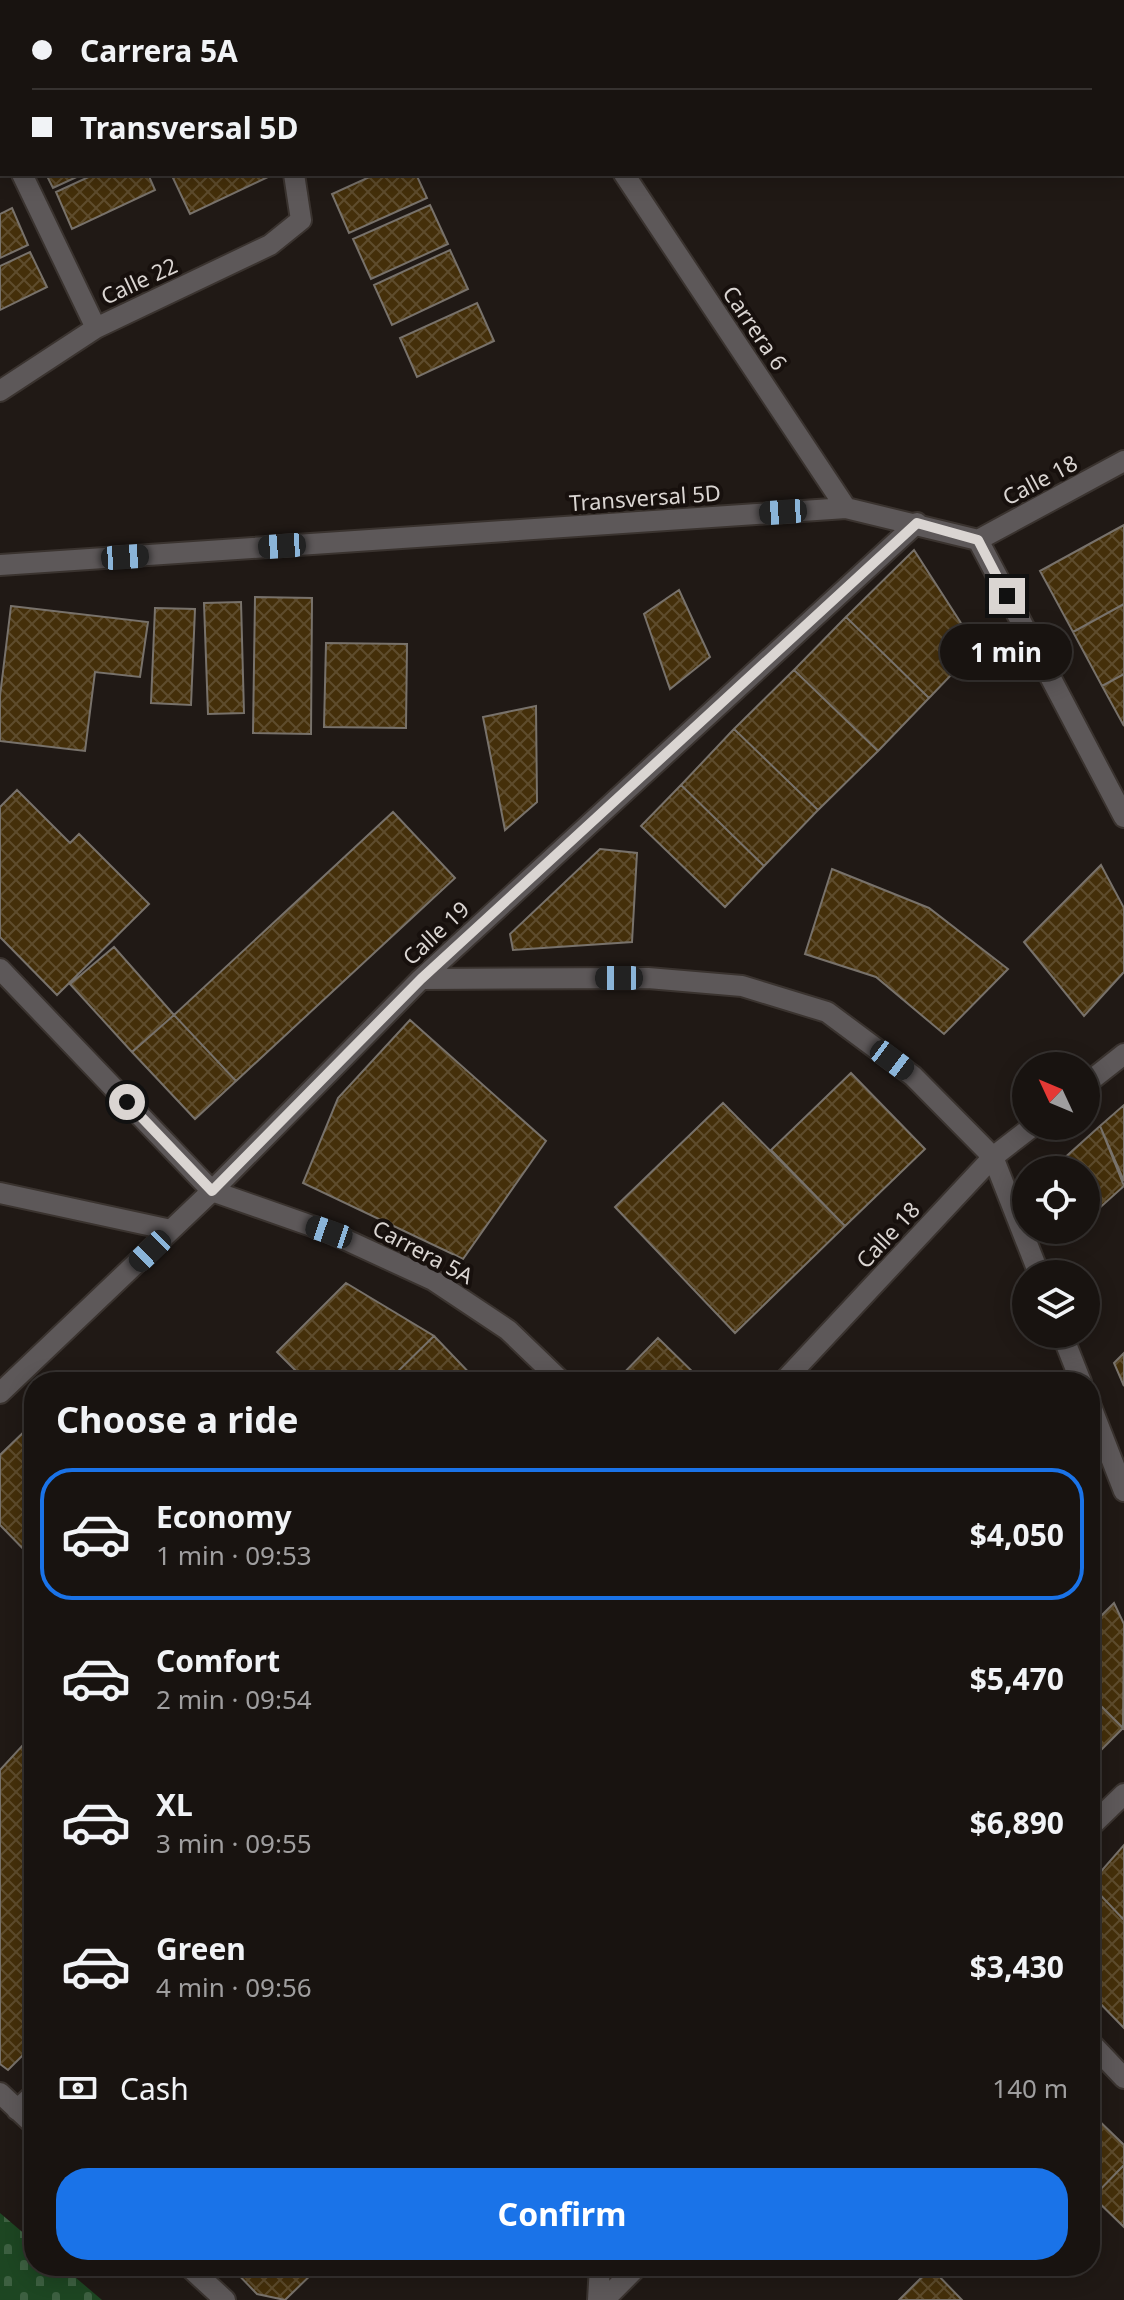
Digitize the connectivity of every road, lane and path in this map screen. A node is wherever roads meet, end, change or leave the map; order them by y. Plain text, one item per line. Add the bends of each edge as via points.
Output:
1 (23, 176) edge
2 (294, 176) edge
3 (625, 176) edge
4 (96, 328) junction
5 (0, 391) edge
6 (1124, 461) edge
7 (846, 508) junction
8 (917, 523) junction
9 (978, 540) junction
10 (0, 565) edge
11 (1124, 817) edge
12 (0, 969) edge
13 (421, 979) junction
14 (1124, 1054) edge
15 (1100, 1073) edge
16 (1015, 1140) edge
17 (993, 1157) junction
18 (212, 1191) junction
19 (0, 1193) edge
20 (171, 1230) junction
21 (1033, 1260) edge
22 (1068, 1348) edge
23 (552, 1372) edge
24 (792, 1372) edge
25 (1077, 1372) edge
26 (0, 1393) edge
27 (1100, 1430) edge
28 (1124, 1491) edge
29 (1124, 1794) edge
30 (1100, 1817) edge
31 (1100, 2053) edge
32 (1124, 2078) edge
33 (0, 2093) edge
34 (24, 2103) edge
35 (17, 2110) junction
36 (24, 2116) edge
37 (199, 2276) edge
38 (600, 2276) edge
39 (627, 2276) edge
40 (225, 2300) edge
41 (601, 2300) edge

1 - 4 street
2 - 4 street, Calle 22 via 301,220 270,245
3 - 7 street, Carrera 6
4 - 5 street, Calle 22
6 - 9 street, Calle 18
7 - 8 street, Transversal 5D
7 - 10 street, Transversal 5D
8 - 9 street, Transversal 5D
8 - 13 street, Calle 19
9 - 11 street
12 - 18 street, Carrera 5A
13 - 17 street via 663,979 742,986 827,1012 913,1076
13 - 18 street, Calle 19
14 - 15 street
16 - 17 street, Calle 18
17 - 21 street
17 - 24 street, Calle 18
18 - 20 street, Calle 19
18 - 23 street, Carrera 5A via 329,1232 433,1280 508,1330
19 - 20 street
20 - 26 street, Calle 19
22 - 25 street
27 - 28 street
29 - 30 street
31 - 32 street
33 - 35 street
34 - 35 street
35 - 36 street
37 - 40 street
38 - 41 street
39 - 41 street

